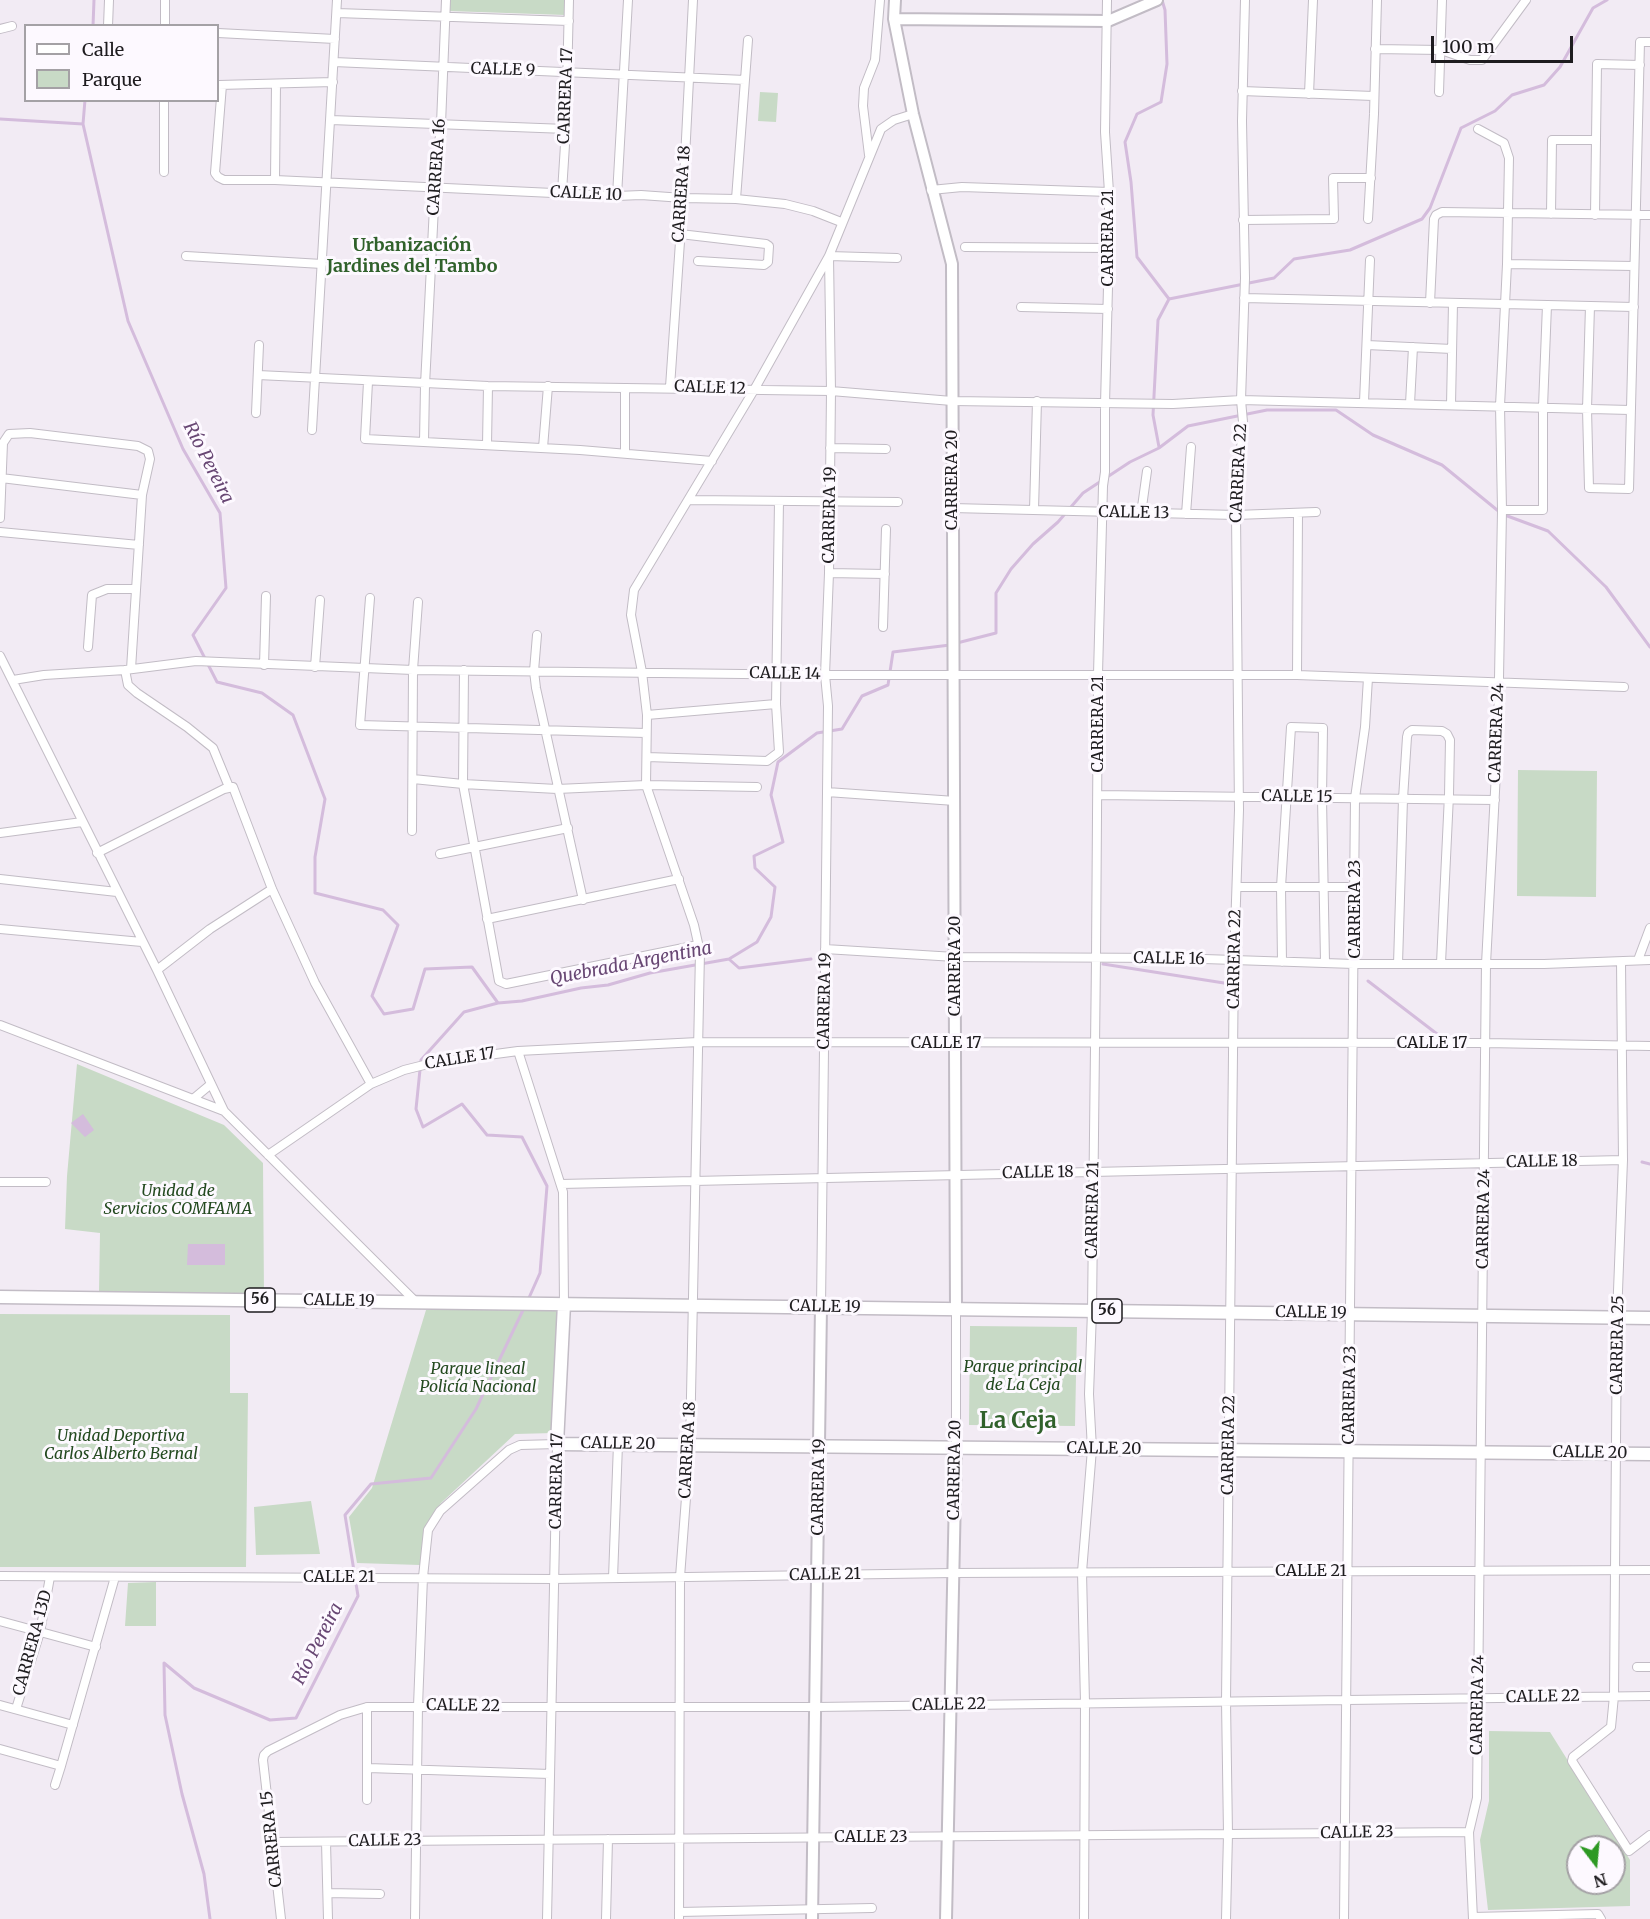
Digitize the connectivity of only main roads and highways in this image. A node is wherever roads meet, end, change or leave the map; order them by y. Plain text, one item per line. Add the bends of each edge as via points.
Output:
1 (895, 0) edge
2 (1157, 0) edge
3 (894, 19) junction
4 (0, 1297) edge
5 (564, 1304) junction
6 (822, 1307) junction
7 (956, 1309) junction
8 (1650, 1318) edge
9 (557, 1444) joint
10 (819, 1446) junction
11 (956, 1447) junction
12 (1650, 1454) edge
13 (812, 1914) edge
14 (946, 1919) edge

1 - 3 main road, CARRERA 20
2 - 3 main road via 1108,21
3 - 7 main road, CARRERA 20 via 913,114 952,264
4 - 5 main road, CALLE 19 / 56
5 - 6 main road, CALLE 19 / 56
5 - 9 main road, CARRERA 17
6 - 7 main road, CALLE 19 / 56
6 - 10 main road, CARRERA 19
7 - 8 main road, CALLE 19 / 56
9 - 10 main road, CALLE 20
10 - 11 main road, CALLE 20
10 - 13 main road, CARRERA 19
11 - 12 main road, CALLE 20
11 - 14 main road, CARRERA 20

